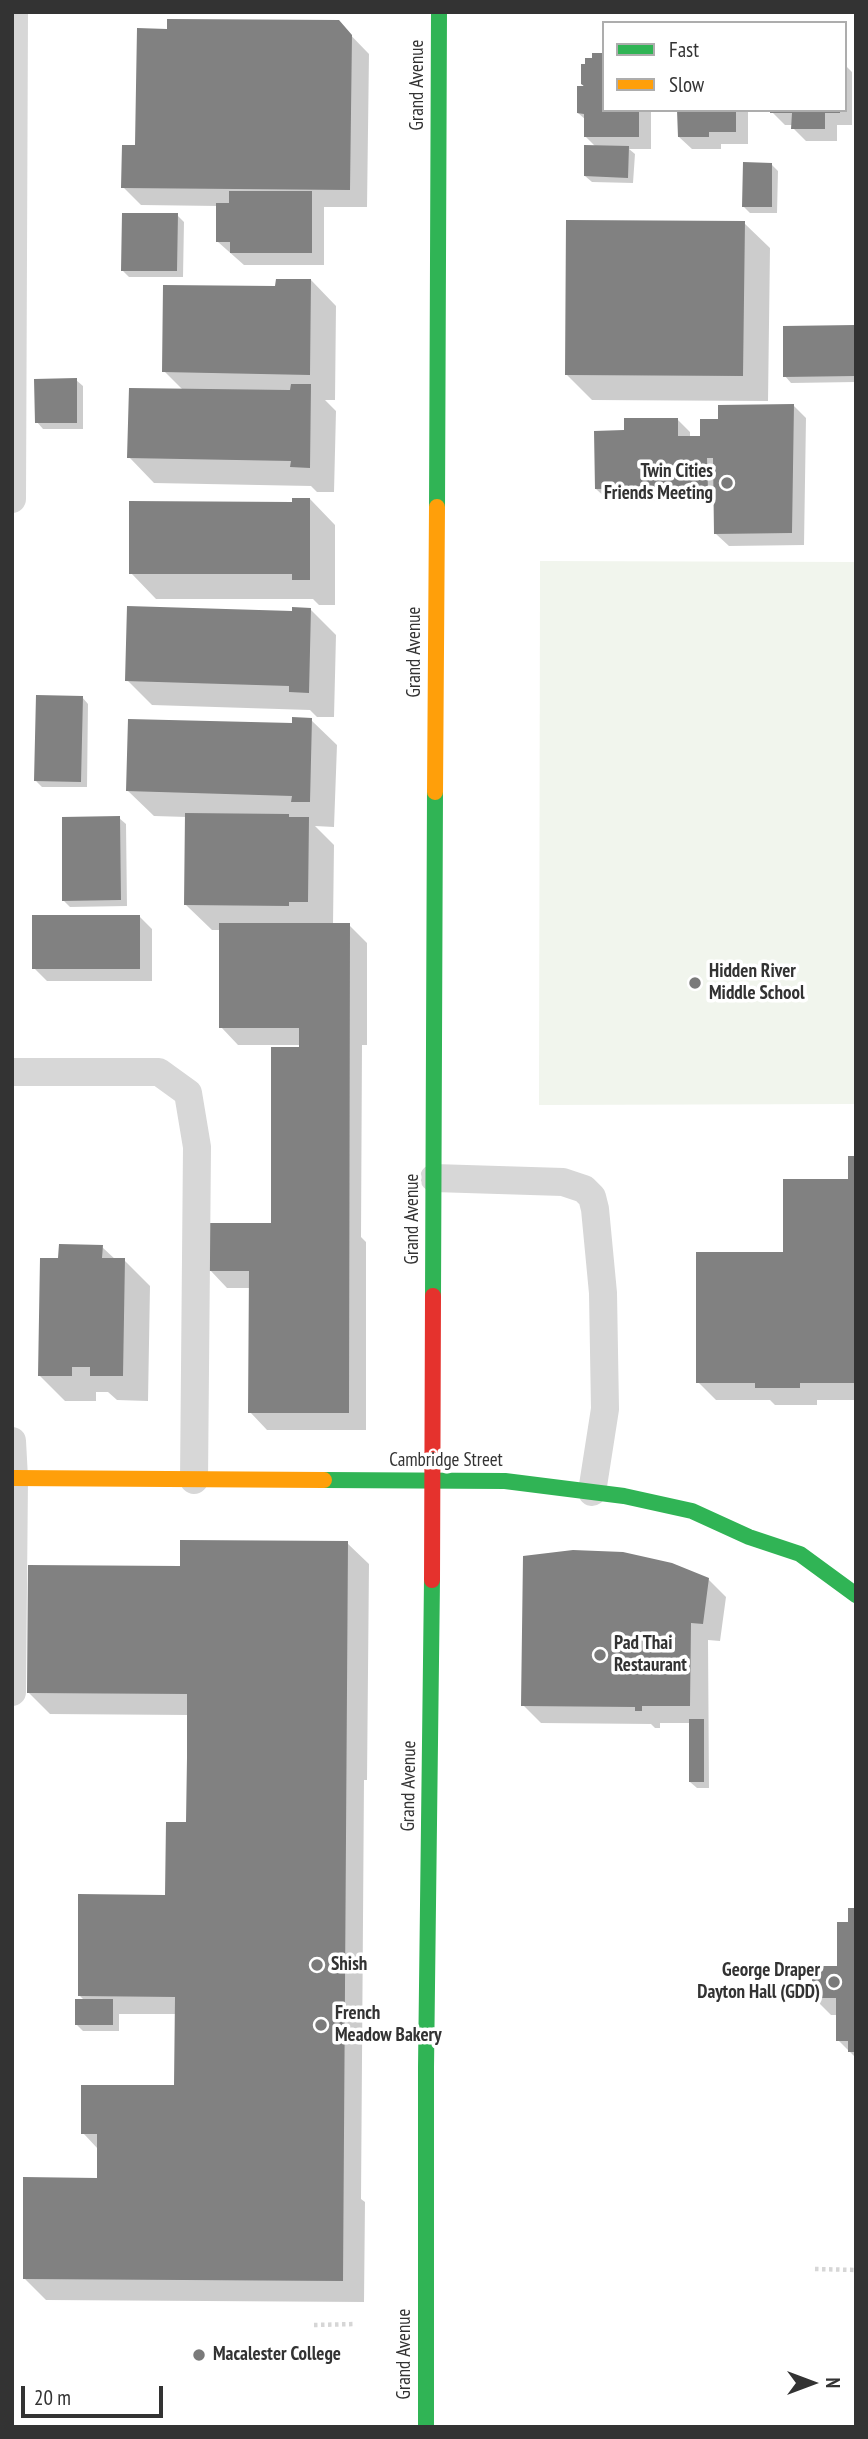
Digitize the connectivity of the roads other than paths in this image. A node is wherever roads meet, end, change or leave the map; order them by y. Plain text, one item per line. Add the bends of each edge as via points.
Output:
1 (14, 12) edge
2 (439, 12) edge
3 (12, 499) edge
4 (12, 1072) edge
5 (434, 1178) junction
6 (12, 1441) edge
7 (13, 1478) edge
8 (194, 1480) junction
9 (433, 1482) junction
10 (592, 1492) junction
11 (856, 1595) edge
12 (12, 1692) edge
13 (426, 2427) edge

1 - 3 lane
2 - 5 main road, Grand Avenue
4 - 8 lane via 159,1072 188,1093 197,1147
5 - 9 main road, Grand Avenue
5 - 10 lane via 563,1182 592,1197 603,1293 605,1409
6 - 7 lane
7 - 8 main road, Cambridge Street
7 - 12 lane
8 - 9 main road, Cambridge Street
9 - 10 main road, Cambridge Street via 505,1481
9 - 13 main road, Grand Avenue
10 - 11 main road, Cambridge Street via 692,1511 800,1554

